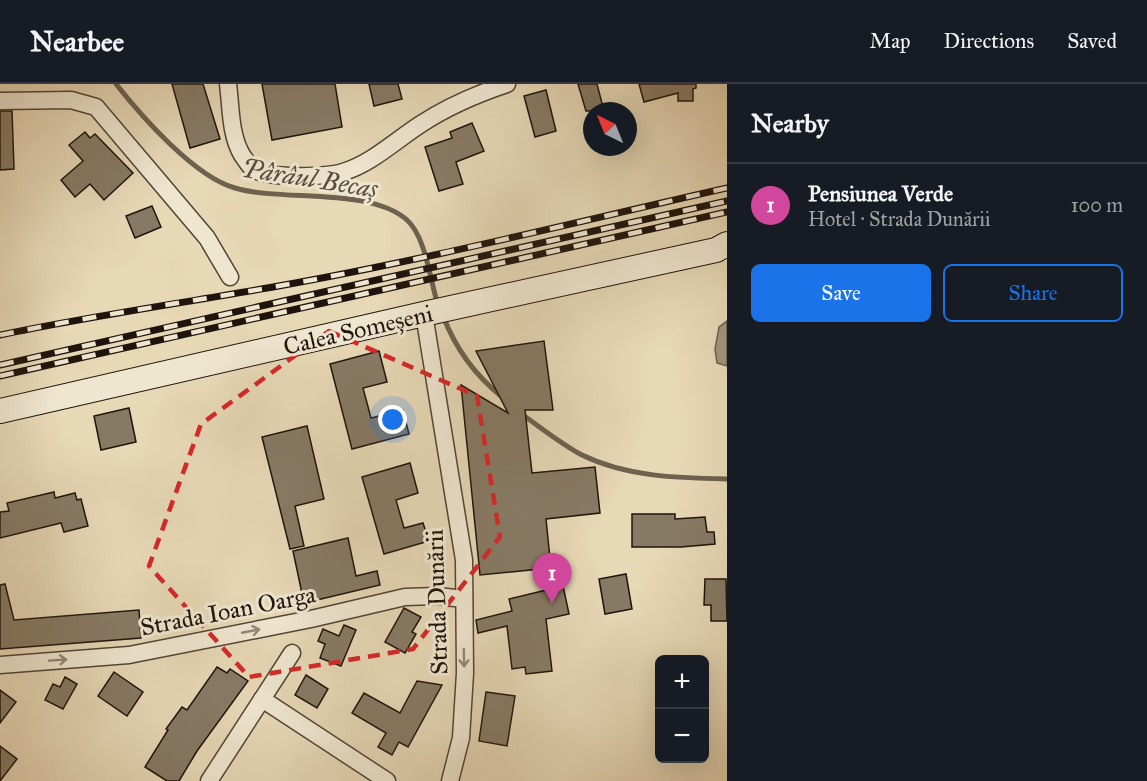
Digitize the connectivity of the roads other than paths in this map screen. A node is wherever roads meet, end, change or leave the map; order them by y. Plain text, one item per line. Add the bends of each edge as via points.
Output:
1 (228, 84) edge
2 (507, 84) edge
3 (0, 101) edge
4 (723, 248) edge
5 (230, 277) dead end
6 (426, 313) junction
7 (0, 411) edge
8 (464, 600) junction
9 (292, 653) dead end
10 (0, 665) edge
11 (262, 699) junction
12 (209, 781) edge
13 (387, 781) edge
14 (450, 781) edge

1 - 2 street via 233,129 241,154 252,169 288,177 343,172 431,118
3 - 5 street via 71,100 96,108 207,238
4 - 6 main road, Calea Someșeni
6 - 7 main road, Calea Someșeni
6 - 8 street, Strada Dunării via 464,560
10 -> 8 street, Strada Ioan Oarga via 129,655 405,597
8 -> 14 street, Strada Dunării via 461,738
9 - 11 street
11 - 12 street
11 - 13 street

